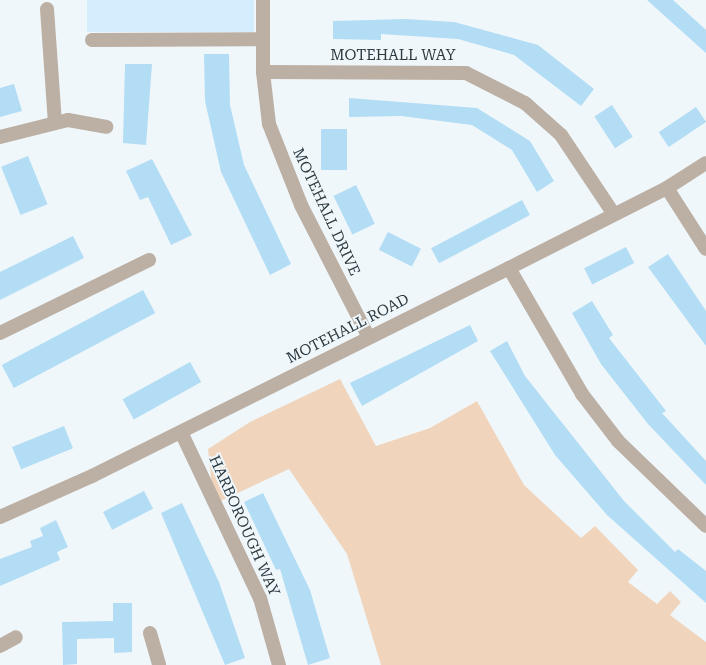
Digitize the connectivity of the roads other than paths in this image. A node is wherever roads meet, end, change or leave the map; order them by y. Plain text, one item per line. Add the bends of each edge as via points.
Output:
1 (263, 0) edge
2 (47, 9) dead end
3 (261, 38) junction
4 (92, 40) dead end
5 (263, 72) junction
6 (54, 123) junction
7 (106, 127) dead end
8 (0, 137) edge
9 (706, 163) edge
10 (667, 188) junction
11 (613, 213) junction
12 (706, 249) edge
13 (149, 260) dead end
14 (509, 268) junction
15 (0, 333) edge
16 (368, 336) junction
17 (181, 432) junction
18 (0, 517) edge
19 (706, 526) edge
20 (150, 633) dead end
21 (16, 637) dead end
22 (0, 646) edge
23 (159, 665) edge
24 (279, 665) edge

1 - 3 street, MOTEHALL DRIVE
2 - 6 street
3 - 4 street
3 - 5 street, MOTEHALL DRIVE
5 - 11 street, MOTEHALL WAY via 466,73 525,103 561,134
5 - 16 street, MOTEHALL DRIVE via 269,124 282,162
6 - 7 street via 68,120
6 - 8 street
9 - 10 street, MOTEHALL ROAD
10 - 11 street, MOTEHALL ROAD
10 - 12 street
11 - 14 street, MOTEHALL ROAD
13 - 15 street
14 - 16 street, MOTEHALL ROAD
14 - 19 street via 588,402 625,448
16 - 17 street, MOTEHALL ROAD
17 - 18 street, MOTEHALL ROAD
17 - 24 street, HARBOROUGH WAY via 260,598
20 - 23 street
21 - 22 street

